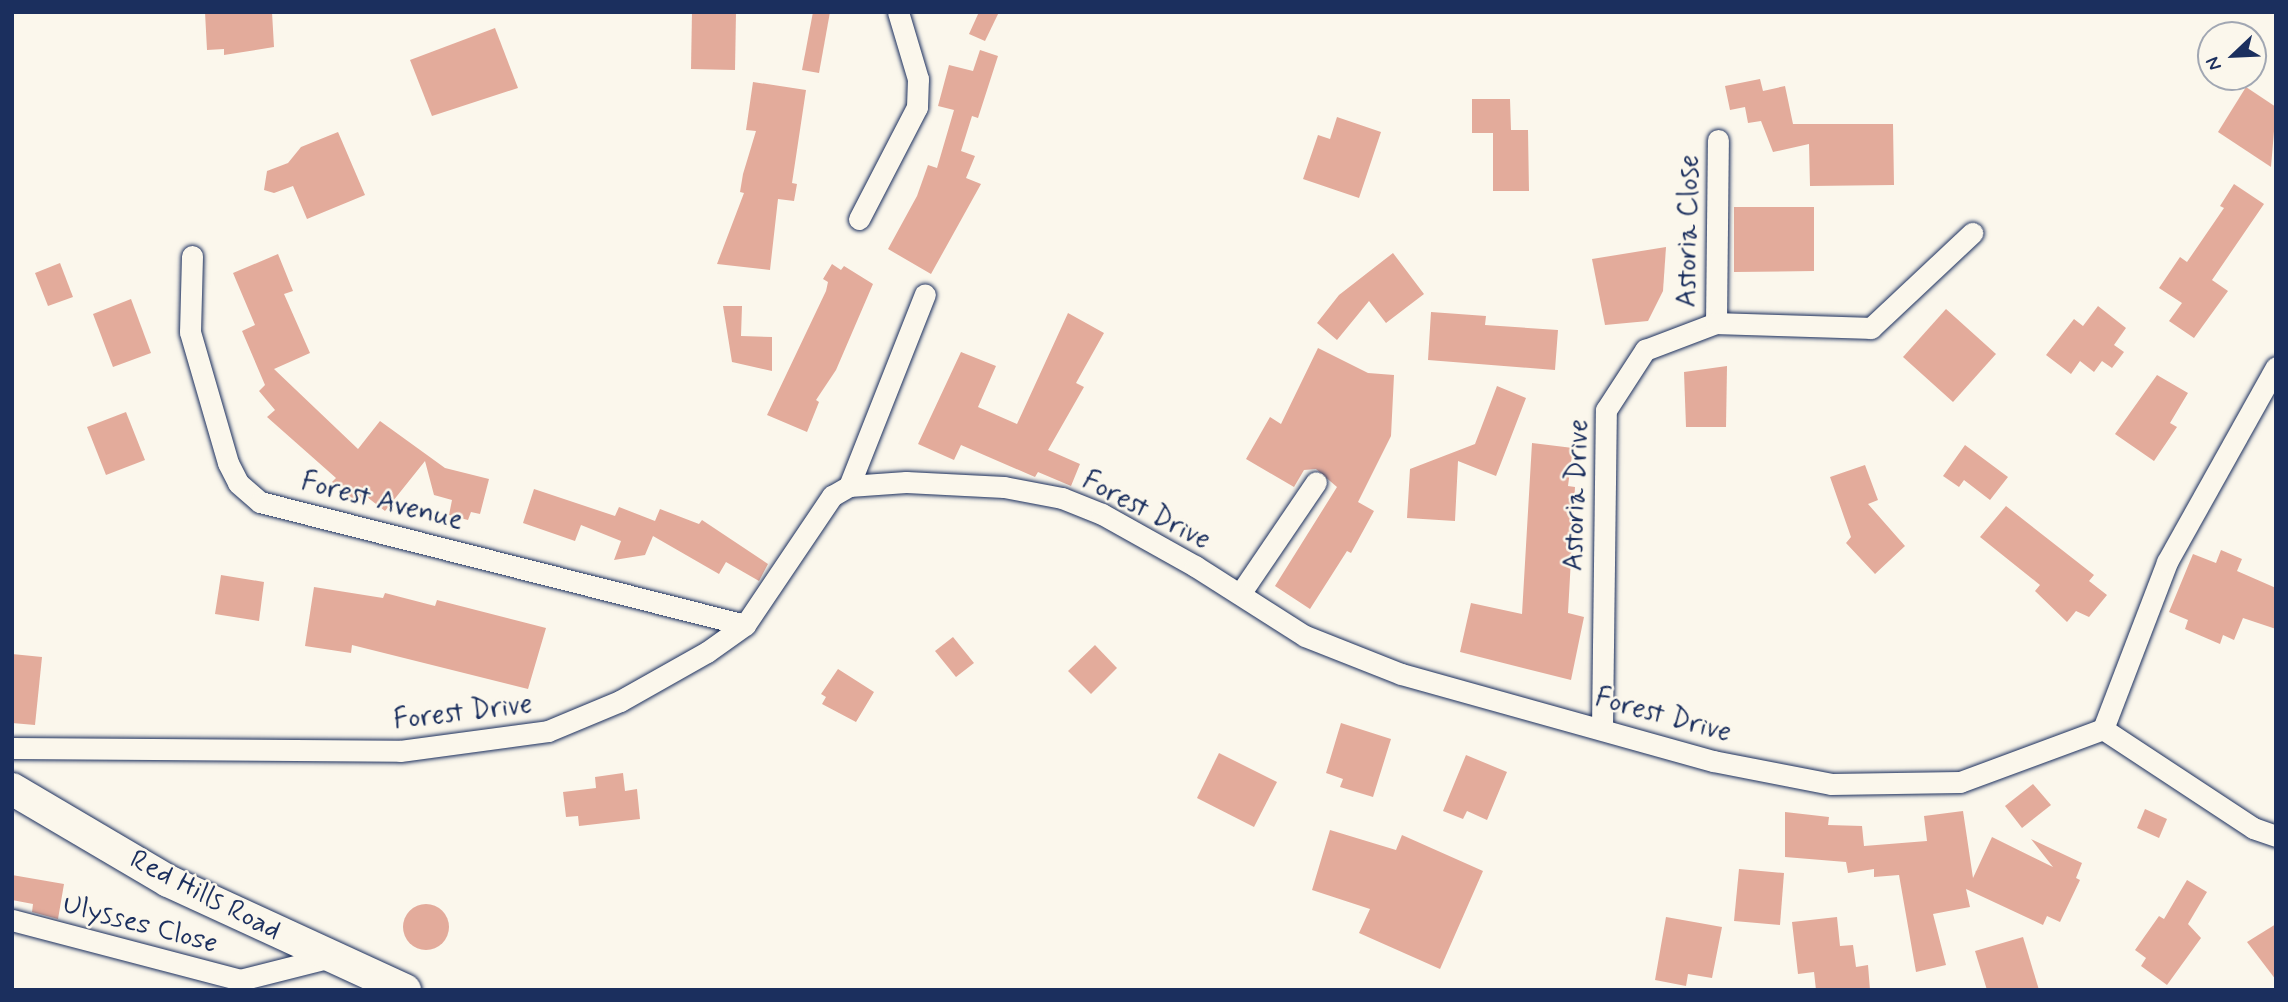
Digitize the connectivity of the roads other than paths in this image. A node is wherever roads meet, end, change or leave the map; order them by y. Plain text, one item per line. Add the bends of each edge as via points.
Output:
1 (898, 12) edge
2 (1718, 140) dead end
3 (859, 219) dead end
4 (1972, 233) dead end
5 (192, 256) dead end
6 (925, 293) dead end
7 (1716, 323) junction
8 (2276, 367) edge
9 (1316, 482) dead end
10 (849, 486) junction
11 (1240, 594) junction
12 (745, 625) junction
13 (1602, 728) junction
14 (2103, 729) junction
15 (12, 748) edge
16 (12, 789) edge
17 (2276, 836) edge
18 (12, 920) edge
19 (335, 956) junction
20 (405, 990) edge

1 - 3 street via 918,79 917,107
2 - 7 street, Astoria Close
4 - 7 street, Astoria Drive via 1871,328
5 - 12 street, Forest Avenue via 190,332 228,463 238,483 260,502
6 - 10 street
7 - 13 street, Astoria Drive via 1645,350 1606,410
8 - 14 street via 2167,562
9 - 11 street
10 - 11 street, Forest Drive via 906,482 1004,486 1062,498 1102,514
10 - 12 street, Forest Drive via 820,510
11 - 13 street, Forest Drive via 1305,636 1401,674
12 - 15 street, Forest Drive via 620,701 530,735 400,751
13 - 14 street, Forest Drive via 1713,761 1831,783 1960,782
14 - 17 street via 2253,828
16 - 19 main road, Red Hills Road via 168,881 250,922
18 - 19 street, Ulysses Close via 240,980
19 - 20 main road, Red Hills Road

